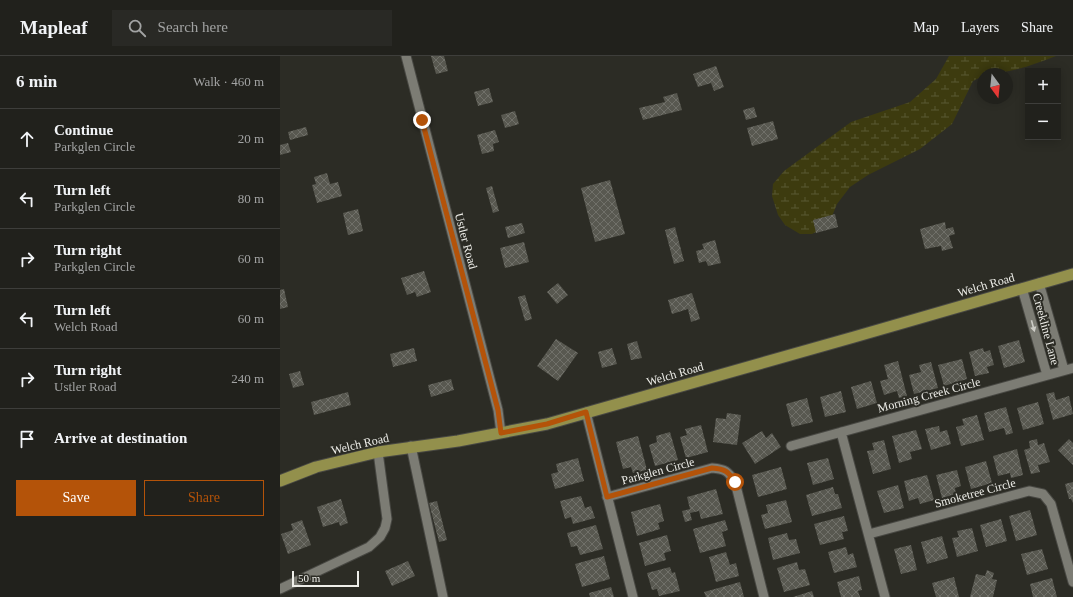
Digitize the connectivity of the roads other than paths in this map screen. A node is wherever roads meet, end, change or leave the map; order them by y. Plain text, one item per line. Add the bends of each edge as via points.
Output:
1 (406, 56) edge
2 (1073, 274) edge
3 (1039, 283) junction
4 (1022, 288) junction
5 (1069, 369) edge
6 (1047, 375) junction
7 (586, 412) junction
8 (841, 432) junction
9 (501, 433) junction
10 (411, 446) junction
11 (791, 446) dead end
12 (378, 452) junction
13 (280, 481) edge
14 (607, 497) junction
15 (869, 534) junction
16 (1073, 582) edge
17 (280, 589) edge
18 (443, 597) edge
19 (633, 597) edge
20 (764, 597) edge
21 (885, 597) edge

1 - 9 street, Ustler Road via 498,410
2 - 3 main road, Welch Road
3 - 4 main road, Welch Road
3 - 5 street, Creekline Lane
4 -> 6 street, Creekline Lane
4 - 7 main road, Welch Road
5 - 6 street, Morning Creek Circle
6 - 8 street, Morning Creek Circle
7 - 9 main road, Welch Road via 547,424
7 - 14 street, Parkglen Circle
8 - 11 street, Morning Creek Circle
8 - 15 street
9 - 10 main road, Welch Road
10 - 12 main road, Welch Road
10 - 18 street
12 - 13 main road, Welch Road via 316,467
12 - 17 street via 387,514 385,528 378,540 369,547
14 - 19 street, Parkglen Circle
14 - 20 street, Parkglen Circle via 712,468 723,469 735,482
15 - 16 street, Smoketree Circle via 1029,491 1043,494 1051,504
15 - 21 street

